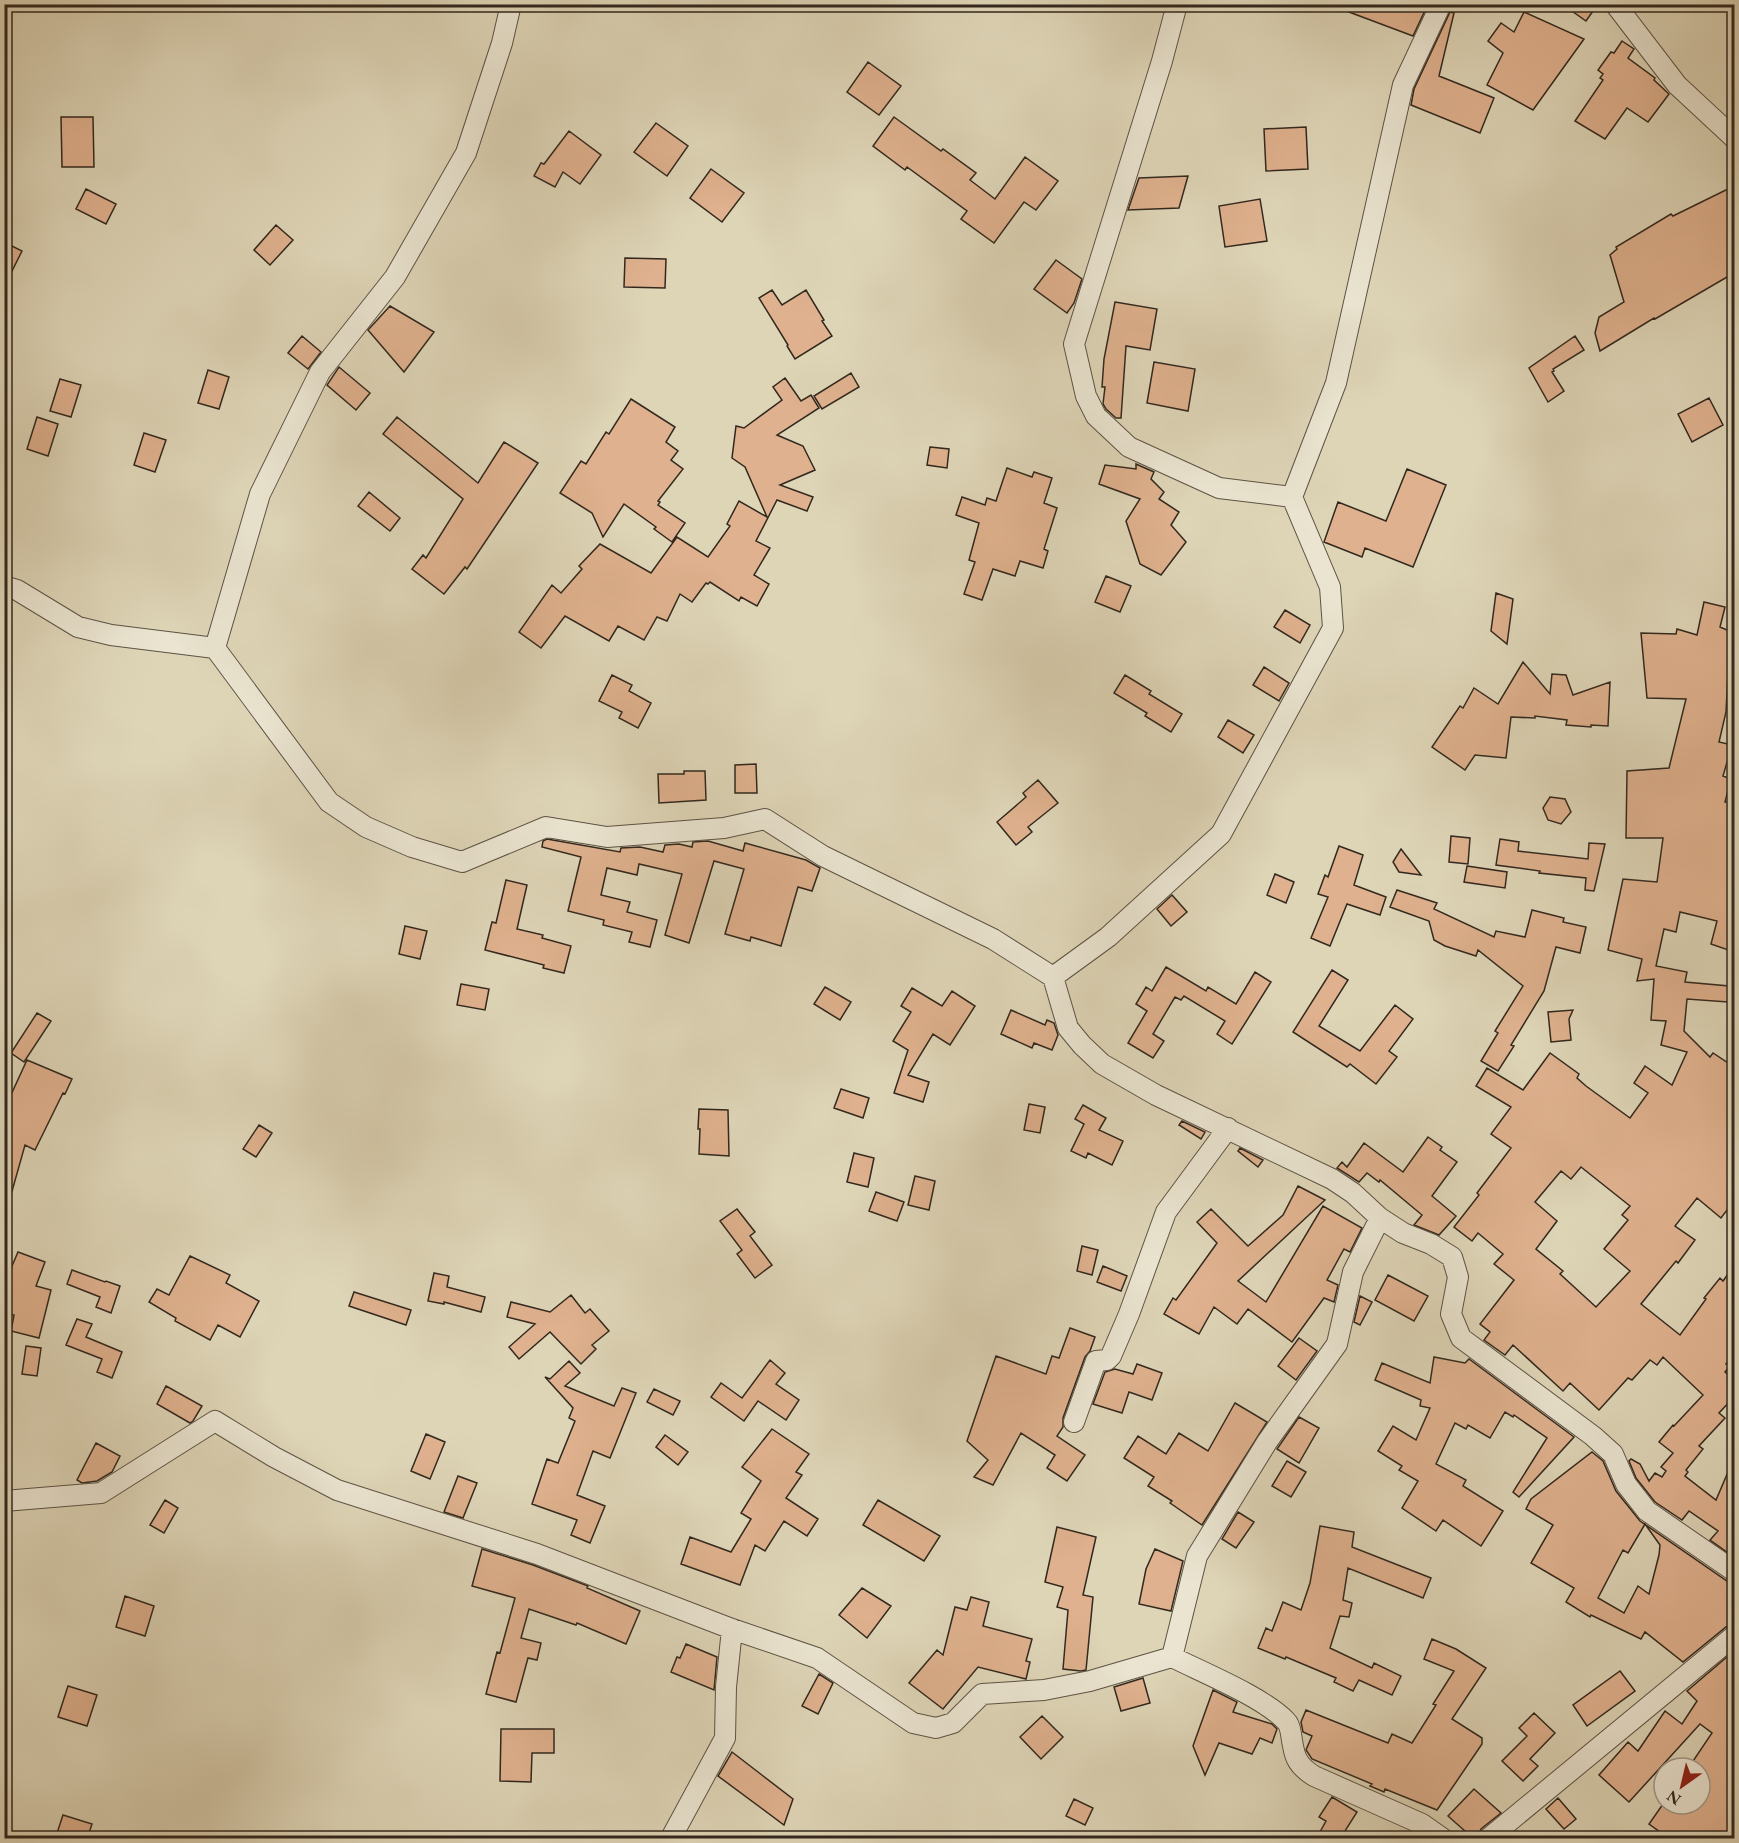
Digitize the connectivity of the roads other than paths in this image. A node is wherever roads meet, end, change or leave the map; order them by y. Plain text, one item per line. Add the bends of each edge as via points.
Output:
1 (511, 4) edge
2 (1177, 4) edge
3 (1441, 4) edge
4 (1615, 4) edge
5 (1734, 138) edge
6 (1292, 497) junction
7 (4, 586) edge
8 (215, 648) junction
9 (1053, 977) junction
10 (1228, 1128) junction
11 (1380, 1218) junction
12 (1074, 1422) dead end
13 (4, 1501) edge
14 (1734, 1572) edge
15 (732, 1629) junction
16 (1734, 1636) edge
17 (1172, 1657) junction
18 (671, 1839) edge
19 (1442, 1839) edge
20 (1489, 1839) edge

1 - 8 street via 466,153 395,277 320,372 260,494
2 - 6 street via 1074,344 1086,396 1096,416 1129,447 1219,488
3 - 6 street via 1403,84 1336,383
4 - 5 street via 1677,85
6 - 9 street via 1330,587 1333,628 1221,834 1107,937
7 - 8 street via 78,627
8 - 9 street via 329,802 366,827 412,847 462,862 546,827 607,837 724,828 765,819 823,856 993,939
9 - 10 street via 1068,1028 1102,1065
10 - 11 street via 1332,1179
10 - 12 street via 1166,1212 1130,1314 1111,1356 1096,1360
11 - 14 street via 1452,1257 1458,1277 1451,1314 1461,1338 1593,1436 1613,1454 1626,1484 1647,1511
11 - 17 street via 1353,1272 1337,1344 1267,1442 1197,1556
13 - 15 street via 101,1493 214,1420 337,1490 537,1554
15 - 17 street via 817,1658 913,1724 936,1728 953,1723 982,1694 1044,1690
15 - 18 street via 725,1738
16 - 20 street
17 - 19 street via 1277,1712 1289,1724 1300,1768 1422,1824

